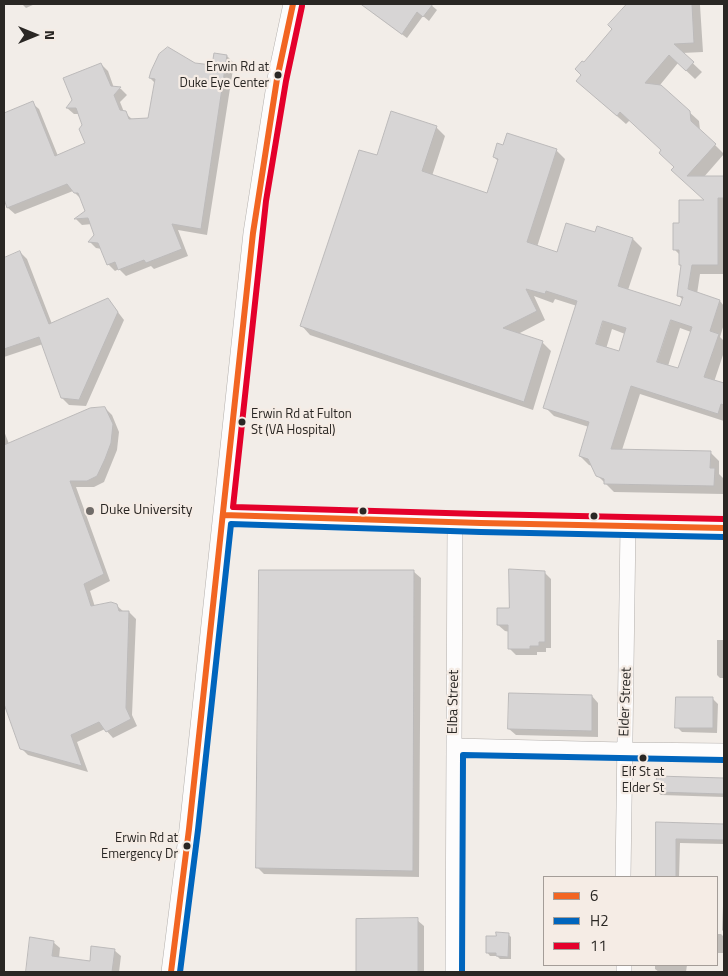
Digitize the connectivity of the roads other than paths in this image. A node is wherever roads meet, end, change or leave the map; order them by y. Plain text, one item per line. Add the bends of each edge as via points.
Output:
1 (293, 4) edge
2 (223, 515) junction
3 (455, 522) junction
4 (628, 526) junction
5 (724, 528) edge
6 (454, 746) junction
7 (624, 750) junction
8 (724, 751) edge
9 (624, 876) edge
10 (171, 972) edge
11 (453, 972) edge

1 - 2 main road via 257,200
2 - 3 main road
2 - 10 main road
3 - 4 main road
3 - 6 street, Elba Street
4 - 5 main road
4 - 7 street, Elder Street
6 - 7 street
6 - 11 street, Elba Street
7 - 8 street
7 - 9 street, Elder Street

